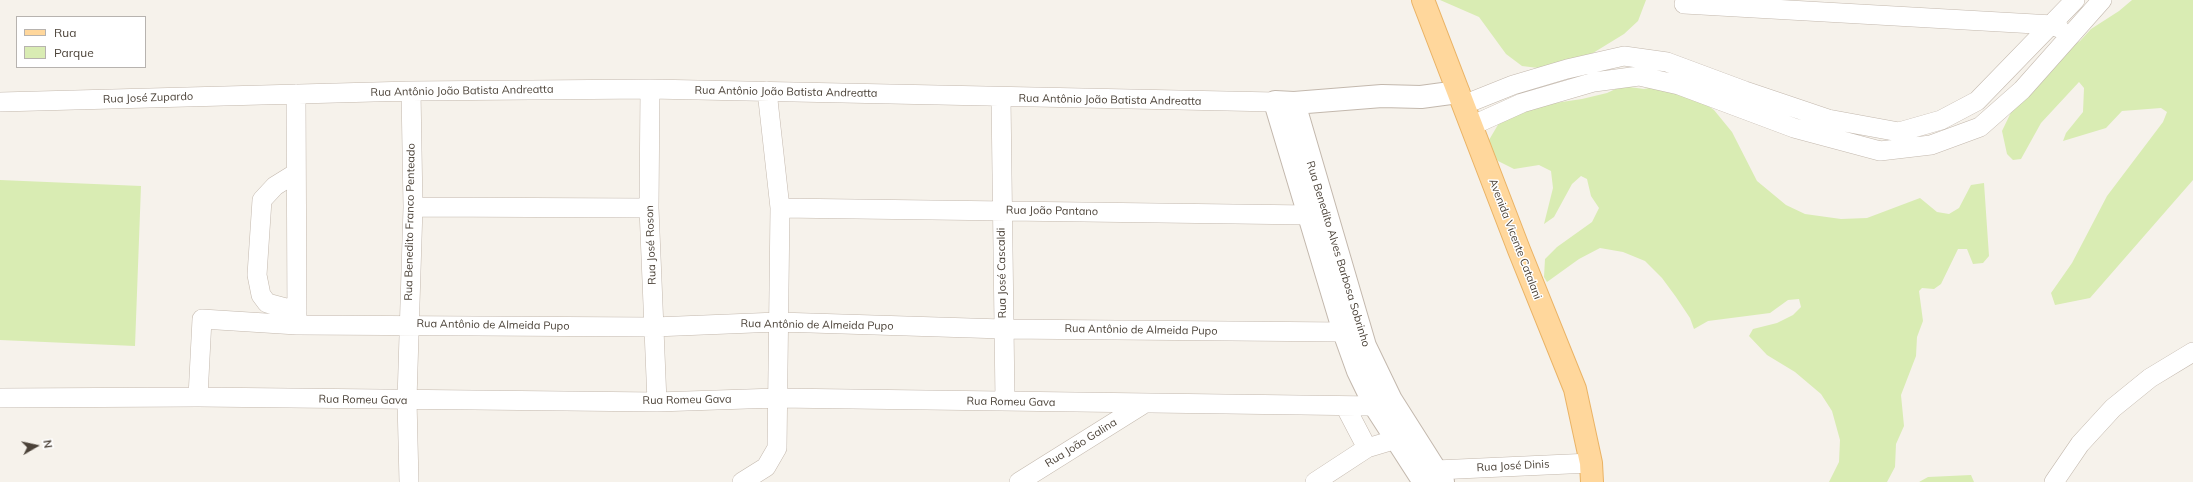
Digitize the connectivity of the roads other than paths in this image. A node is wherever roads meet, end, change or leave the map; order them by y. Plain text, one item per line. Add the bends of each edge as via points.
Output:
1 (1423, 0) edge
2 (2075, 0) edge
3 (2102, 0) edge
4 (1684, 4) dead end
5 (2053, 25) junction
6 (2071, 35) junction
7 (650, 89) junction
8 (411, 91) junction
9 (767, 91) junction
10 (296, 94) junction
11 (1001, 98) junction
12 (1461, 98) junction
13 (0, 102) edge
14 (1284, 103) junction
15 (1471, 126) junction
16 (1920, 126) junction
17 (1924, 146) junction
18 (296, 173) junction
19 (412, 207) junction
20 (649, 208) junction
21 (780, 208) junction
22 (1001, 210) junction
23 (1317, 214) junction
24 (297, 318) junction
25 (778, 322) junction
26 (408, 324) junction
27 (654, 327) junction
28 (1004, 329) junction
29 (1351, 330) junction
30 (2193, 352) edge
31 (198, 397) junction
32 (0, 398) edge
33 (777, 398) junction
34 (407, 400) junction
35 (1005, 401) junction
36 (657, 402) junction
37 (1383, 403) junction
38 (1142, 405) junction
39 (1345, 406) junction
40 (1397, 439) junction
41 (1367, 448) junction
42 (1591, 472) edge
43 (1434, 478) edge
44 (409, 482) edge
45 (742, 482) edge
46 (1019, 482) edge
47 (1314, 482) edge
48 (2054, 482) edge

1 - 12 main road, Avenida Vicente Catalani
2 - 5 street
3 - 6 street
4 - 5 street
5 - 6 street
5 - 16 street via 1977,101 1941,120
6 - 17 street via 2022,90 1980,127
7 - 8 street, Rua Antônio João Batista Andreatta
7 - 9 street, Rua Antônio João Batista Andreatta
7 - 20 street, Rua José Roson
8 - 10 street, Rua Antônio João Batista Andreatta
8 - 19 street, Rua Benedito Franco Penteado
9 - 11 street, Rua Antônio João Batista Andreatta
9 - 21 street
10 - 13 street, Rua José Zupardo
10 - 18 street
11 - 14 street, Rua Antônio João Batista Andreatta
11 - 22 street, Rua José Cascaldi
12 - 14 street, Rua Antônio João Batista Andreatta via 1382,96
12 - 15 main road, Avenida Vicente Catalani
12 - 16 street via 1624,56 1667,62 1828,119 1899,132
14 - 23 street, Rua Benedito Alves Barbosa Sobrinho
15 - 17 street via 1522,103 1594,82 1640,76 1679,85 1794,128 1880,151
15 - 42 main road, Avenida Vicente Catalani via 1575,390
16 - 17 street
18 - 24 street
18 - 24 street via 275,186 262,200 257,275 261,295 267,304
19 - 20 street
19 - 26 street, Rua Benedito Franco Penteado
20 - 27 street, Rua José Roson
21 - 22 street, Rua João Pantano
21 - 25 street
22 - 23 street, Rua João Pantano
22 - 28 street, Rua José Cascaldi
23 - 29 street, Rua Benedito Alves Barbosa Sobrinho
24 - 26 street, Rua Antônio de Almeida Pupo
24 - 31 street, Rua Antônio de Almeida Pupo via 202,319
25 - 27 street, Rua Antônio de Almeida Pupo
25 - 28 street, Rua Antônio de Almeida Pupo
25 - 33 street
26 - 27 street, Rua Antônio de Almeida Pupo
26 - 34 street, Rua Benedito Franco Penteado
27 - 36 street, Rua José Roson
28 - 29 street, Rua Antônio de Almeida Pupo
28 - 35 street, Rua José Cascaldi
29 - 37 street, Rua Benedito Alves Barbosa Sobrinho via 1358,371
30 - 48 street via 2150,378 2113,408 2080,444
31 - 32 street, Rua Romeu Gava
31 - 34 street, Rua Romeu Gava
33 - 35 street, Rua Romeu Gava
33 - 36 street, Rua Romeu Gava
33 - 45 street via 777,448 766,467
34 - 36 street, Rua Romeu Gava
34 - 44 street, Rua Benedito Franco Penteado
35 - 38 street, Rua Romeu Gava
37 - 39 street, Rua Romeu Gava
37 - 40 street, Rua Benedito Alves Barbosa Sobrinho
37 - 43 street, Rua Benedito Alves Barbosa Sobrinho
38 - 39 street, Rua Romeu Gava
38 - 46 street, Rua João Galina
39 - 41 street
40 - 41 street
40 - 43 street, Rua Benedito Alves Barbosa Sobrinho
41 - 47 street
42 - 43 street, Rua José Dinis

